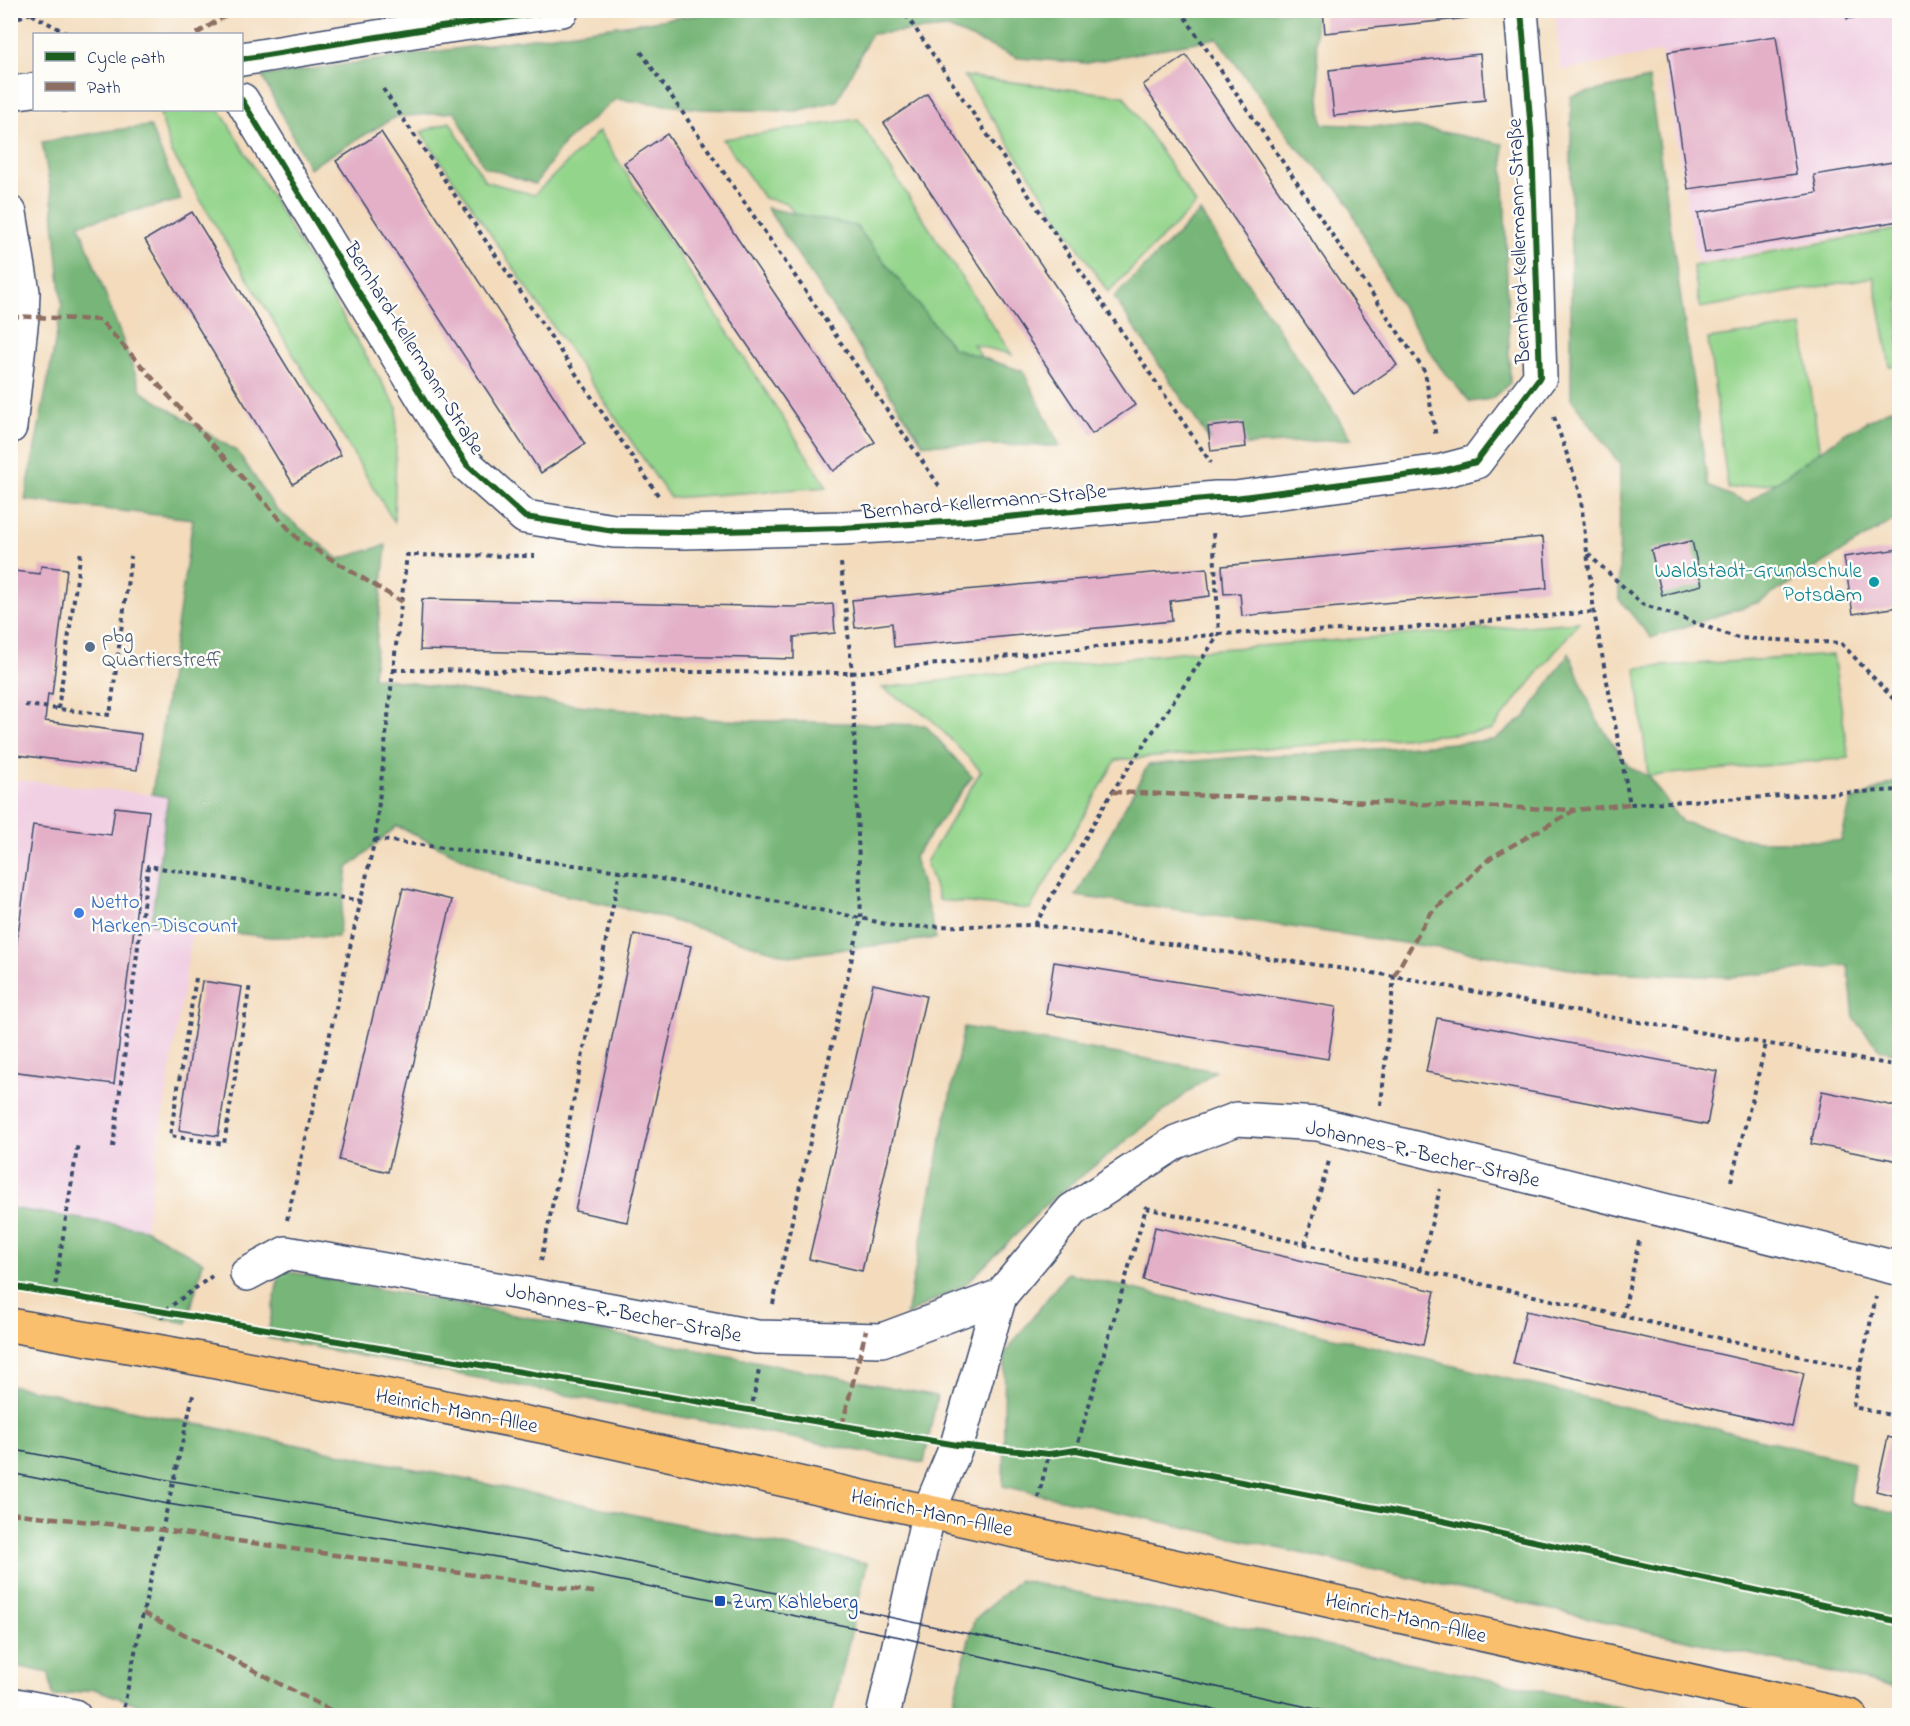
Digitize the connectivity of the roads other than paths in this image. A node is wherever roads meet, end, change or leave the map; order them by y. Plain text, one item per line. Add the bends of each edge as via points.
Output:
1 (562, 10) edge
2 (1521, 10) edge
3 (420, 20) edge
4 (243, 59) edge
5 (33, 90) edge
6 (10, 93) edge
7 (243, 102) edge
8 (10, 213) edge
9 (10, 427) edge
10 (1891, 1268) edge
11 (233, 1273) road end
12 (1000, 1296) junction
13 (10, 1325) edge
14 (928, 1510) junction
15 (10, 1704) edge
16 (74, 1716) edge
17 (883, 1716) edge
18 (1850, 1716) edge

1 - 3 street
2 - 7 street, Bernhard-Kellermann-Straße via 1533,143 1540,377 1476,462 1442,471 1235,498 963,521 684,532 614,531 525,517 467,465
3 - 4 street
5 - 6 street
8 - 9 street via 23,292
10 - 12 street, Johannes-R.-Becher-Straße via 1318,1124 1237,1119 1176,1142 1072,1210
11 - 12 street, Johannes-R.-Becher-Straße via 286,1253 766,1338 882,1340
12 - 14 street, Johannes-R.-Becher-Straße via 957,1445
13 - 14 main road, Heinrich-Mann-Allee via 551,1428
14 - 17 street
14 - 18 main road, Heinrich-Mann-Allee
15 - 16 street

